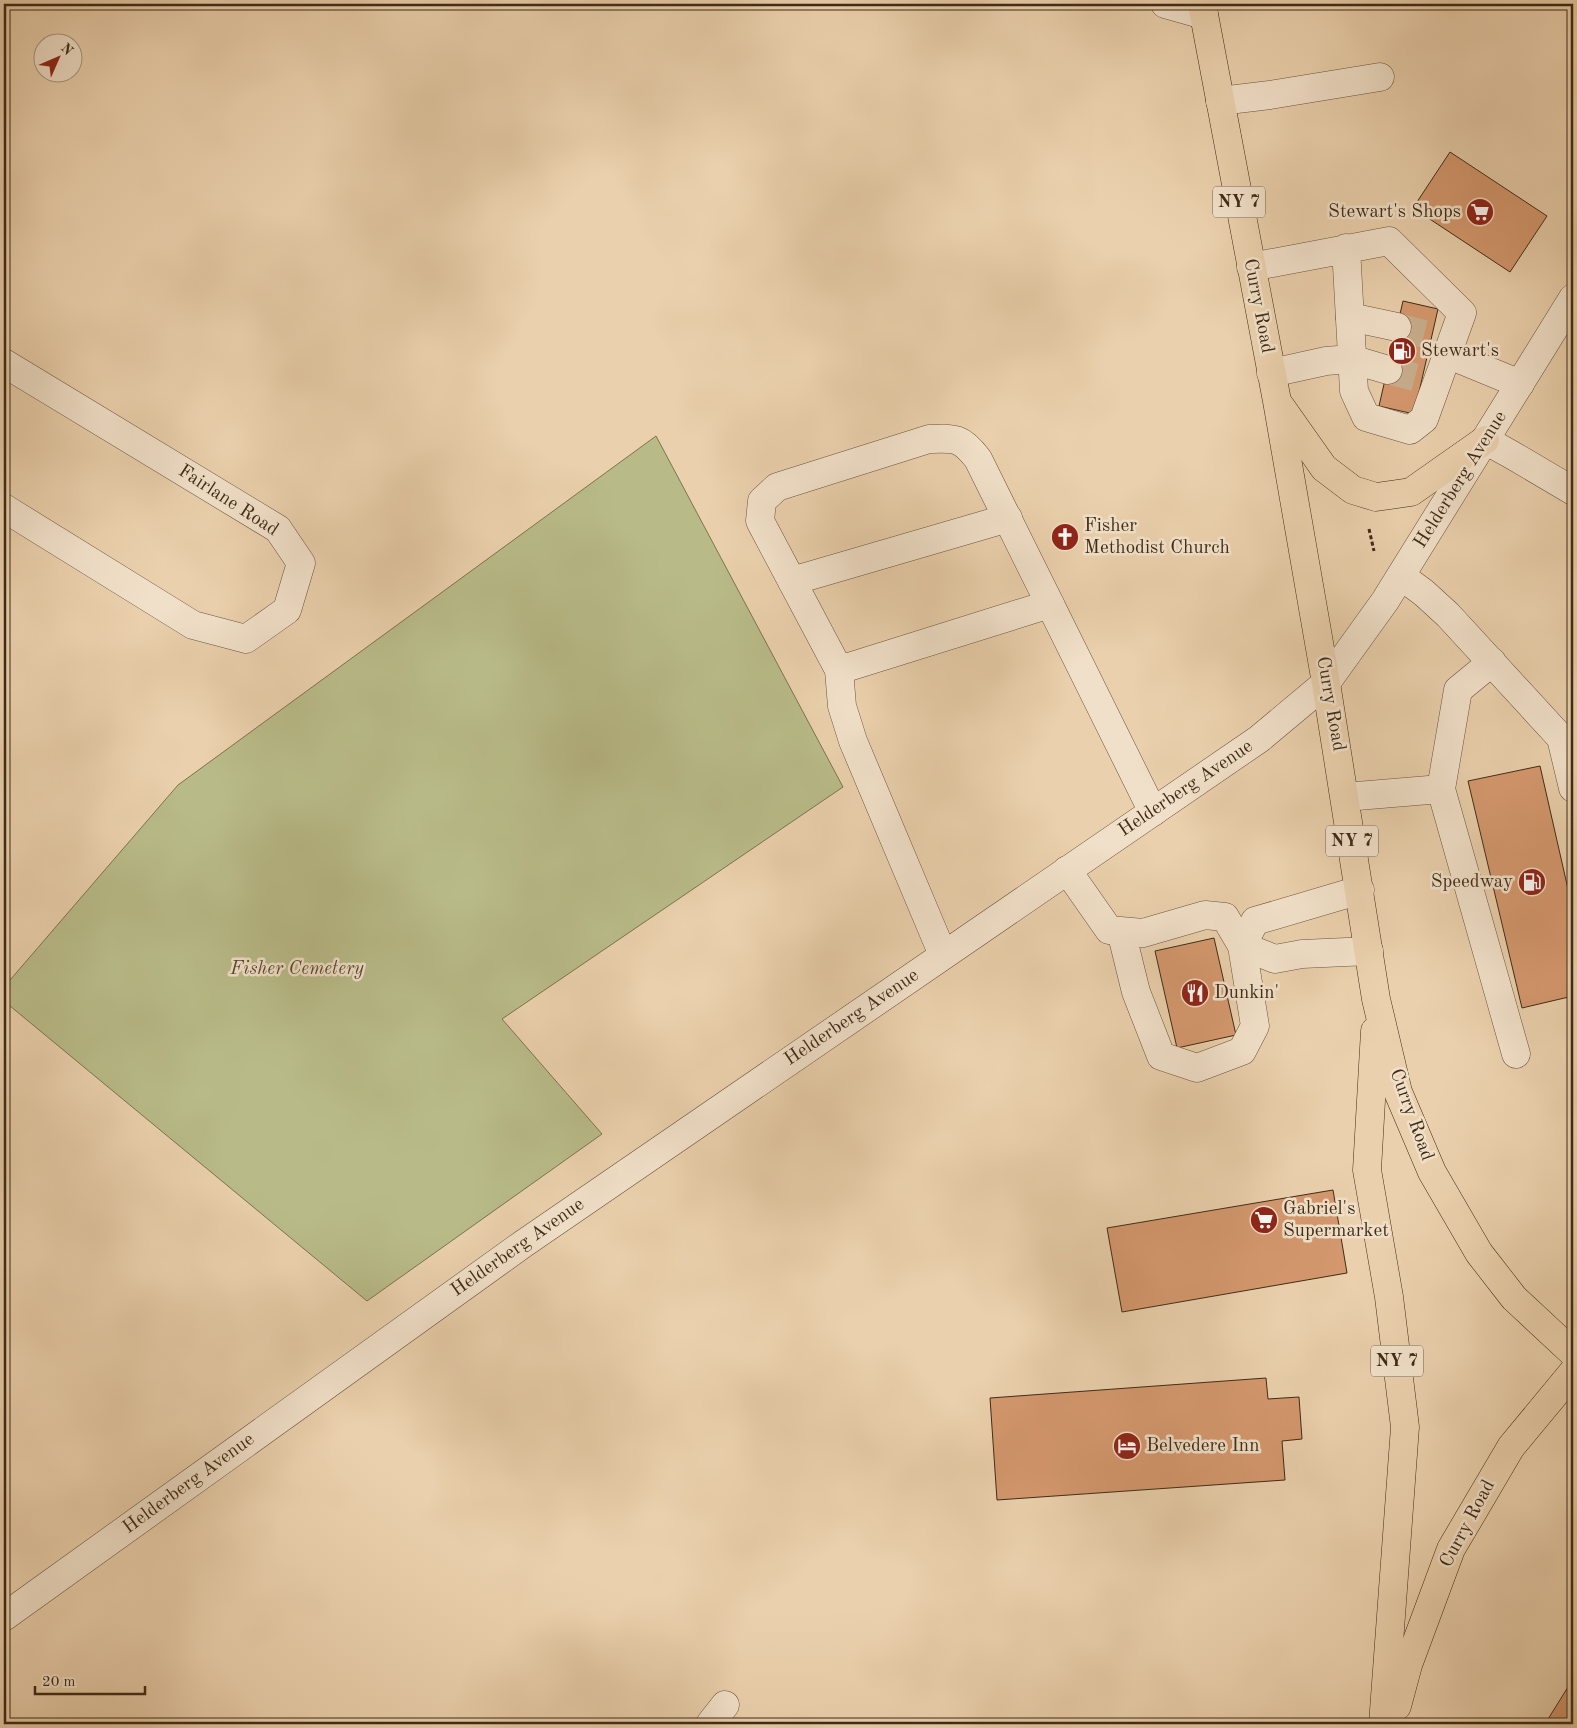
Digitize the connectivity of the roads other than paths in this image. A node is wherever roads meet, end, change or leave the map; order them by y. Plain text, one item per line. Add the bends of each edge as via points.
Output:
1 (1165, 4) edge
2 (1202, 10) edge
3 (1380, 77) dead end
4 (1220, 101) junction
5 (1346, 248) junction
6 (1251, 267) junction
7 (1573, 298) edge
8 (1350, 318) junction
9 (1397, 327) tunnel mouth
10 (1444, 343) junction
11 (1351, 359) junction
12 (4, 363) edge
13 (1388, 370) tunnel mouth
14 (1271, 373) junction
15 (1520, 384) junction
16 (1277, 401) junction
17 (1485, 440) junction
18 (1573, 491) edge
19 (4, 508) edge
20 (1008, 518) junction
21 (1401, 576) junction
22 (792, 581) junction
23 (1050, 604) junction
24 (1492, 662) junction
25 (839, 670) junction
26 (1326, 683) junction
27 (1573, 788) edge
28 (1441, 789) junction
29 (1345, 797) junction
30 (1153, 812) junction
31 (1067, 870) junction
32 (1360, 890) junction
33 (1121, 931) junction
34 (1242, 946) junction
35 (1369, 951) junction
36 (944, 955) junction
37 (1376, 999) junction
38 (1516, 1054) dead end
39 (1573, 1353) edge
40 (1573, 1372) edge
41 (4, 1617) edge
42 (1384, 1724) edge
43 (1392, 1724) edge

1 - 2 street
2 - 4 main road, Curry Road / NY 7
3 - 4 street
4 - 6 main road, Curry Road / NY 7
5 - 6 street
5 - 8 street
5 - 10 street via 1389,241 1462,313
6 - 14 main road, Curry Road / NY 7
7 - 15 street, Helderberg Avenue
8 - 9 street
8 - 11 street
10 - 11 street via 1429,381 1424,419 1410,430 1366,416 1354,391
10 - 15 street
11 - 13 street
11 - 14 street
12 - 19 street, Fairlane Road via 278,530 301,563 287,610 246,639 193,625
14 - 16 main road, Curry Road / NY 7
15 - 17 street, Helderberg Avenue
16 - 17 main road via 1324,468 1353,490 1376,497 1411,492
16 - 26 main road, Curry Road / NY 7
17 - 18 street
17 - 21 street, Helderberg Avenue
20 - 22 street
20 - 22 street via 978,459 967,445 952,438 929,439 777,487 762,501 760,521
20 - 23 street
21 - 24 street via 1448,614
21 - 26 street, Helderberg Avenue
22 - 25 street
23 - 25 street
23 - 30 street
24 - 27 street via 1561,738
24 - 28 street via 1458,690
25 - 36 street via 842,706 852,742
26 - 29 main road, Curry Road / NY 7
26 - 30 street, Helderberg Avenue via 1259,739
28 - 29 street
28 - 38 street
29 - 32 main road, Curry Road / NY 7
30 - 31 street, Helderberg Avenue
31 - 33 street via 1109,930
31 - 36 street, Helderberg Avenue
32 - 34 street via 1256,921
32 - 35 main road, Curry Road / NY 7
33 - 34 street via 1143,933 1206,915 1225,917
33 - 34 street via 1136,992 1161,1056 1197,1068 1242,1051 1255,1026
34 - 35 street via 1275,958
35 - 37 main road, Curry Road / NY 7
36 - 41 street, Helderberg Avenue via 523,1244
37 - 39 main road, Curry Road / NY 7 via 1398,1092 1432,1172 1479,1253 1514,1298
37 - 42 main road, NY 7 via 1367,1170 1390,1297 1405,1427
40 - 43 main road, Curry Road via 1511,1447 1451,1550 1408,1665

